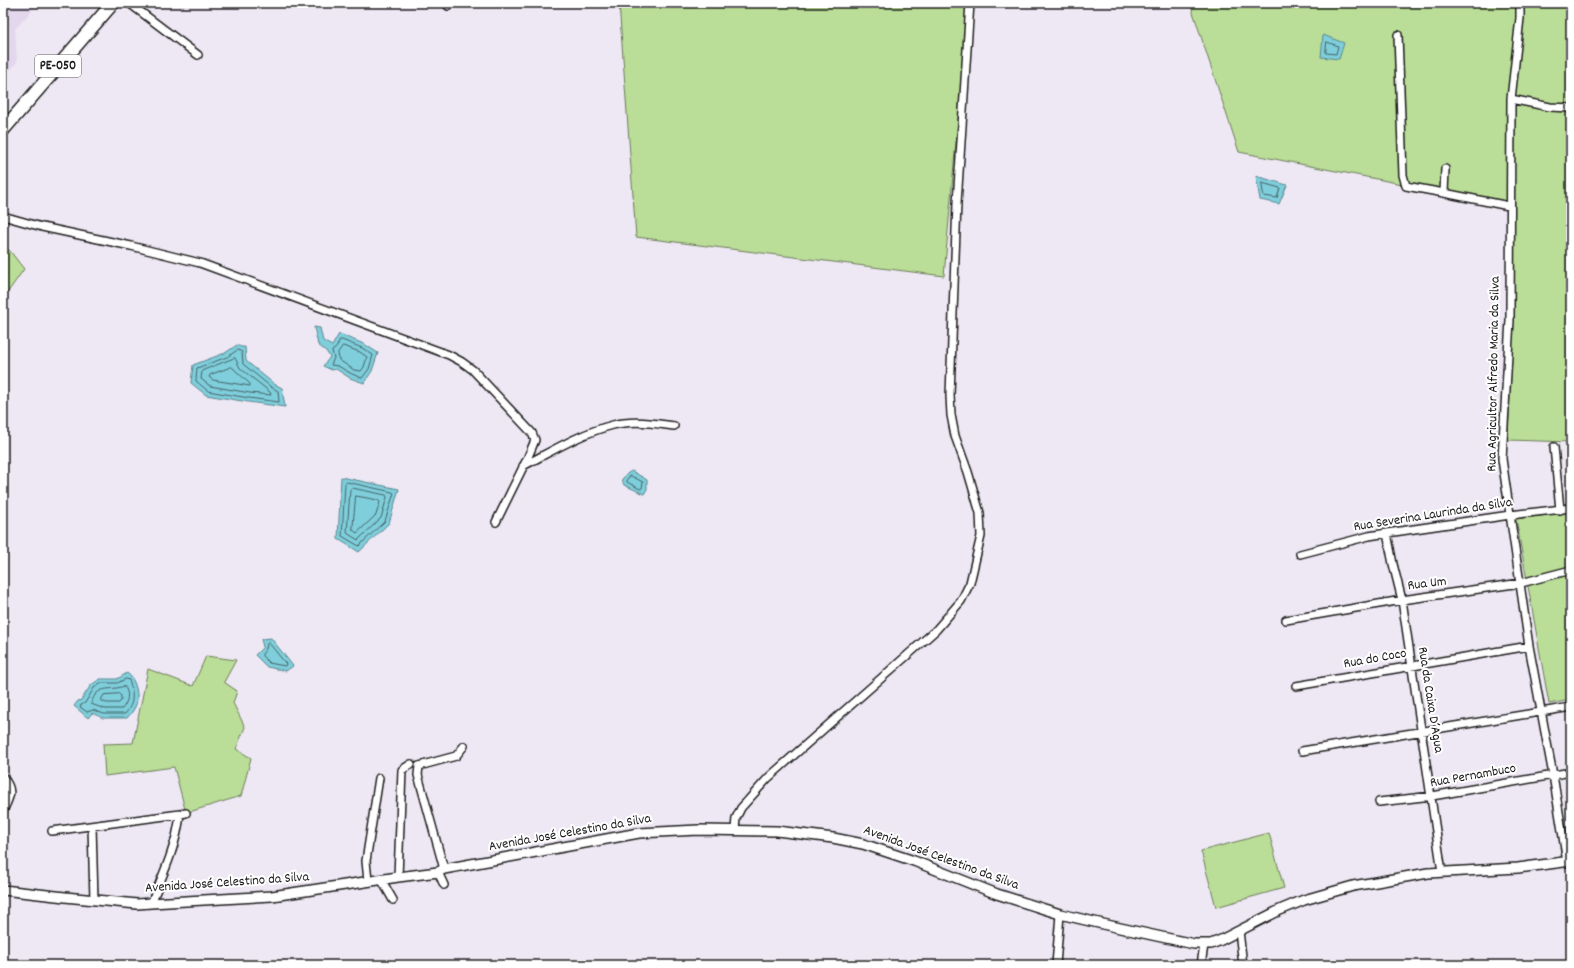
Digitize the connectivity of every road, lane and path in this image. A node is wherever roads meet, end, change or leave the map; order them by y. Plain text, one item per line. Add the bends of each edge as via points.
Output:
1 (113, 3) edge
2 (129, 3) edge
3 (970, 3) edge
4 (1520, 3) edge
5 (1398, 35) dead end
6 (198, 55) dead end
7 (1511, 98) junction
8 (1571, 108) edge
9 (3, 130) edge
10 (1445, 169) dead end
11 (1444, 193) junction
12 (1509, 206) junction
13 (3, 216) edge
14 (674, 426) dead end
15 (1554, 447) dead end
16 (523, 466) junction
17 (1571, 508) edge
18 (1560, 510) junction
19 (1510, 515) junction
20 (496, 522) dead end
21 (1387, 533) junction
22 (1300, 554) dead end
23 (1571, 570) edge
24 (1521, 583) junction
25 (1402, 600) junction
26 (1286, 620) dead end
27 (1529, 646) junction
28 (1411, 667) junction
29 (1296, 686) dead end
30 (1571, 707) edge
31 (1541, 712) junction
32 (1421, 732) junction
33 (464, 746) dead end
34 (1302, 751) dead end
35 (411, 764) dead end
36 (1571, 772) edge
37 (1553, 775) junction
38 (3, 777) edge
39 (379, 778) dead end
40 (1432, 796) junction
41 (1379, 802) dead end
42 (3, 811) edge
43 (92, 826) junction
44 (735, 830) junction
45 (52, 831) dead end
46 (1569, 861) edge
47 (441, 871) junction
48 (1442, 872) junction
49 (398, 877) junction
50 (381, 879) junction
51 (368, 881) junction
52 (444, 885) dead end
53 (3, 890) edge
54 (94, 900) junction
55 (393, 900) dead end
56 (151, 903) junction
57 (1060, 914) junction
58 (1239, 931) junction
59 (1204, 945) junction
60 (1058, 965) edge
61 (1201, 965) edge
62 (1243, 965) edge

1 - 9 main road, PE-050
2 - 6 street
3 - 44 street via 957,211 950,395 955,436 980,513 981,536 970,583 961,601 936,630 768,778 741,808 736,818
4 - 7 street, Rua Agricultor Alfredo Maria da Silva
5 - 11 street via 1403,175 1406,186
7 - 8 street via 1550,107
7 - 12 street, Rua Agricultor Alfredo Maria da Silva
10 - 11 street
11 - 12 street
12 - 19 street, Rua Agricultor Alfredo Maria da Silva via 1510,320 1502,459
13 - 16 street via 200,263 456,358 473,370 532,433 535,440
14 - 16 street via 644,422 613,424 578,438
15 - 18 street
16 - 20 street
17 - 18 street, Rua Severina Laurinda da Silva
18 - 19 street, Rua Severina Laurinda da Silva
19 - 21 street, Rua Severina Laurinda da Silva
19 - 24 street, Rua Agricultor Alfredo Maria da Silva
21 - 22 street, Rua Severina Laurinda da Silva
21 - 25 street, Rua da Caixa D´Agua
23 - 24 street, Rua Um
24 - 25 street, Rua Um
24 - 27 street, Rua Agricultor Alfredo Maria da Silva
25 - 26 street, Rua Um
25 - 28 street, Rua da Caixa D´Agua
27 - 28 street, Rua do Coco
27 - 31 street, Rua Agricultor Alfredo Maria da Silva
28 - 29 street, Rua do Coco
28 - 32 street, Rua da Caixa D´Agua
30 - 31 street
31 - 32 street
31 - 37 street, Rua Agricultor Alfredo Maria da Silva
32 - 34 street
32 - 40 street, Rua da Caixa D´Agua
33 - 47 street via 456,756 419,766 418,775
35 - 49 street via 402,770
36 - 37 street, Rua Pernambuco
37 - 40 street, Rua Pernambuco
37 - 46 street, Rua Agricultor Alfredo Maria da Silva
38 - 42 street via 11,793
39 - 51 street via 366,861
40 - 41 street, Rua Pernambuco
40 - 48 street, Rua da Caixa D´Agua
43 - 45 street
43 - 54 street
43 - 56 street via 183,814
44 - 47 street, Avenida José Celestino da Silva via 639,833
44 - 57 street, Avenida José Celestino da Silva via 777,831 848,840 890,852 996,894
46 - 48 street, Avenida José Celestino da Silva via 1518,868
47 - 49 street, Avenida José Celestino da Silva
47 - 52 street
48 - 58 street, Avenida José Celestino da Silva via 1332,891 1280,910
49 - 50 street, Avenida José Celestino da Silva
50 - 51 street, Avenida José Celestino da Silva
50 - 55 street
51 - 56 street, Avenida José Celestino da Silva via 272,896
53 - 54 street, Avenida José Celestino da Silva
54 - 56 street, Avenida José Celestino da Silva
57 - 59 street, Avenida José Celestino da Silva
57 - 60 street
58 - 59 street, Avenida José Celestino da Silva
58 - 62 street
59 - 61 street

